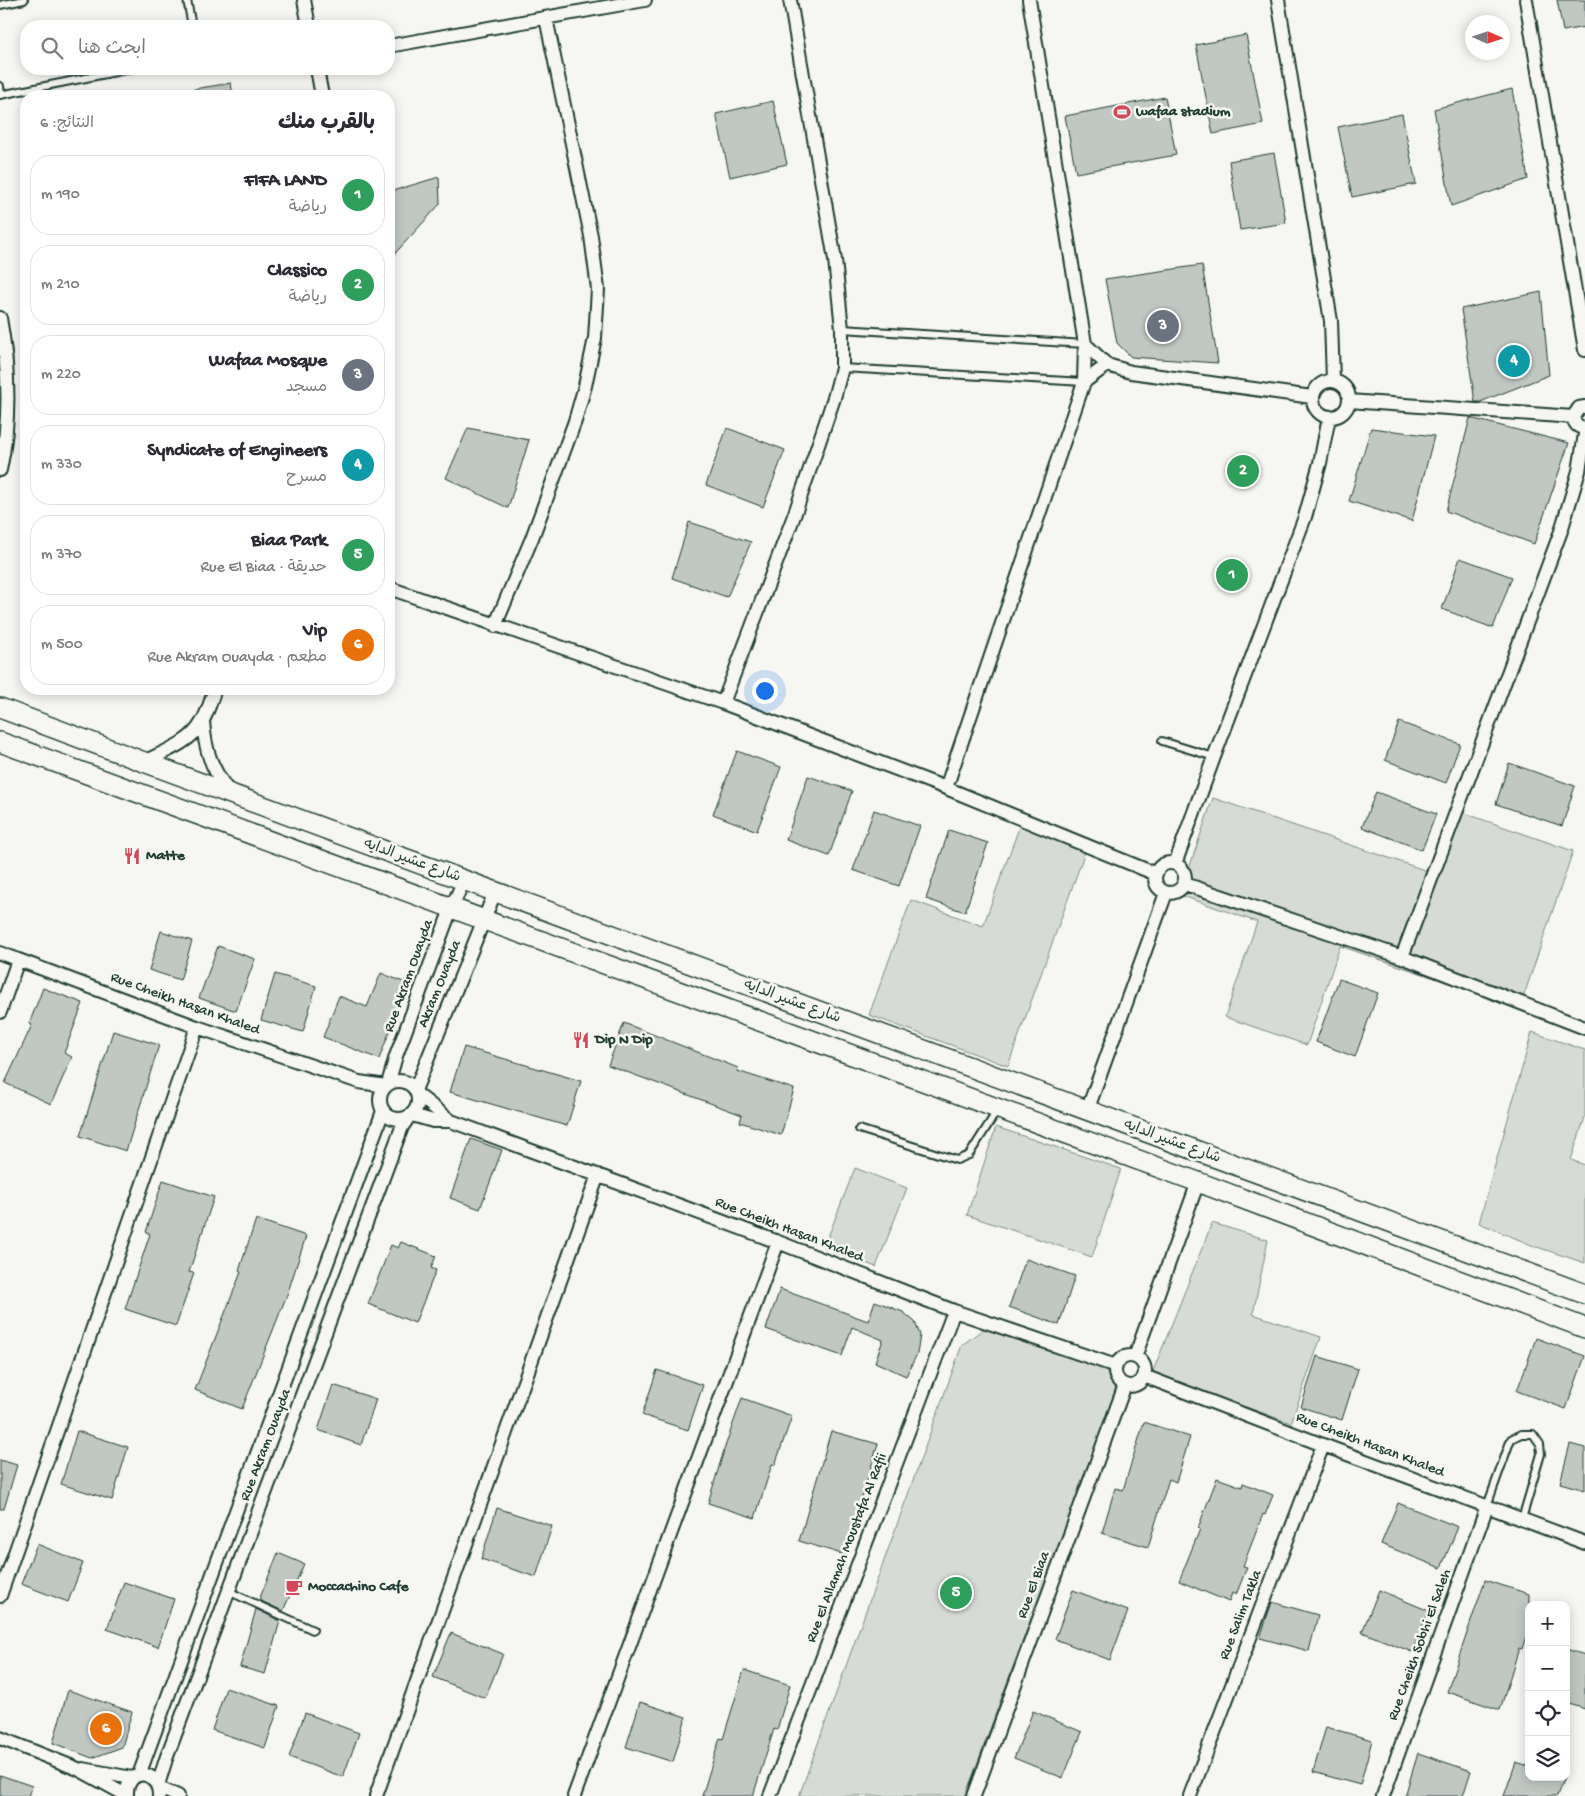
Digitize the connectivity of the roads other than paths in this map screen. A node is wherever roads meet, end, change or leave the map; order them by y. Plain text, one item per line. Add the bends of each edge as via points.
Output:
1 (24, 0) edge
2 (187, 0) edge
3 (304, 0) edge
4 (646, 0) edge
5 (790, 0) edge
6 (1029, 0) edge
7 (1278, 0) edge
8 (1526, 0) edge
9 (0, 4) edge
10 (546, 18) junction
11 (191, 20) edge
12 (308, 20) edge
13 (395, 45) edge
14 (101, 75) edge
15 (318, 75) edge
16 (0, 86) edge
17 (26, 90) edge
18 (321, 90) edge
19 (20, 91) edge
20 (1, 95) edge
21 (0, 318) edge
22 (842, 329) junction
23 (1084, 344) junction
24 (1585, 350) edge
25 (1107, 365) junction
26 (842, 368) junction
27 (1333, 380) junction
28 (1084, 382) junction
29 (1312, 397) junction
30 (1349, 401) junction
31 (1585, 407) edge
32 (1329, 417) junction
33 (1573, 417) junction
34 (1585, 428) edge
35 (3, 431) edge
36 (1585, 434) edge
37 (0, 470) edge
38 (395, 590) edge
39 (495, 626) junction
40 (214, 695) edge
41 (723, 703) junction
42 (0, 708) edge
43 (204, 721) junction
44 (0, 742) edge
45 (1162, 742) dead end
46 (1214, 757) junction
47 (144, 762) junction
48 (946, 788) junction
49 (230, 794) junction
50 (1175, 864) junction
51 (1156, 874) junction
52 (464, 880) junction
53 (1184, 884) junction
54 (495, 892) junction
55 (1166, 893) junction
56 (451, 909) junction
57 (483, 921) junction
58 (0, 954) edge
59 (1402, 957) junction
60 (18, 960) junction
61 (0, 1012) edge
62 (197, 1026) junction
63 (1585, 1028) edge
64 (359, 1082) junction
65 (387, 1085) junction
66 (417, 1091) junction
67 (382, 1108) junction
68 (998, 1110) junction
69 (1087, 1111) junction
70 (410, 1116) junction
71 (451, 1121) junction
72 (858, 1129) dead end
73 (598, 1175) junction
74 (1198, 1182) junction
75 (778, 1242) junction
76 (1585, 1294) edge
77 (954, 1311) junction
78 (1585, 1328) edge
79 (1135, 1357) junction
80 (1116, 1366) junction
81 (1144, 1376) junction
82 (1125, 1385) junction
83 (1323, 1445) junction
84 (1487, 1506) junction
85 (1522, 1519) junction
86 (1585, 1543) edge
87 (228, 1591) junction
88 (0, 1596) edge
89 (313, 1630) dead end
90 (0, 1738) edge
91 (78, 1768) junction
92 (136, 1776) junction
93 (159, 1790) edge
94 (126, 1796) edge
95 (178, 1796) edge
96 (376, 1796) edge
97 (574, 1796) edge
98 (770, 1796) edge
99 (974, 1796) edge
100 (1190, 1796) edge
101 (1382, 1796) edge

1 - 9 lane
2 - 11 lane
3 - 12 street
4 - 10 street
5 - 22 street via 835,260
6 - 23 street
7 - 27 street via 1331,321
8 - 24 street
10 - 13 street
10 - 39 street via 591,236 598,289 595,338 574,421 532,538
14 - 17 lane
15 - 18 street
16 - 20 lane
19 - 20 lane
21 - 35 street via 8,384
22 - 23 lane
22 - 26 street
23 - 25 street
23 - 28 street
25 - 28 street
25 - 29 street via 1130,372
26 - 28 lane
26 - 41 street via 794,513
27 - 29 street via 1323,382
27 - 30 street via 1348,391
28 - 48 street
29 - 32 street via 1320,414
30 - 32 street via 1346,410 1338,416
30 - 33 street
31 - 33 street via 1579,408
32 - 46 street via 1305,516
33 - 34 street via 1579,428
35 - 37 street
36 - 59 street via 1580,471 1561,531
38 - 39 street
39 - 41 street
40 - 43 street
41 - 48 street
42 - 47 street, شارع عشير الدايه
43 - 47 street via 182,741
43 - 49 street via 210,760
44 - 56 street, شارع عشير الدايه
45 - 46 lane
46 - 50 street
47 - 49 street, شارع عشير الدايه
48 - 51 street
49 - 52 street, شارع عشير الدايه
50 - 51 street via 1164,864
50 - 53 street via 1182,867 1186,876
51 - 55 street via 1159,889
52 - 54 street, شارع عشير الدايه
52 - 56 street, Rue Akram Ouayda
53 - 55 street via 1177,892
53 - 59 street
54 - 57 street, Akram Ouayda
54 - 69 street, شارع عشير الدايه
55 - 69 street
56 - 57 street, شارع عشير الدايه
56 - 65 street, Rue Akram Ouayda
57 - 66 street, Akram Ouayda
57 - 68 street, شارع عشير الدايه
58 - 60 street, Rue Cheikh Hasan Khaled
59 - 63 street
60 - 61 street
60 - 62 street, Rue Cheikh Hasan Khaled
62 - 64 street, Rue Cheikh Hasan Khaled
62 - 88 street
64 - 65 street, Rue Cheikh Hasan Khaled
64 - 67 street, Rue Cheikh Hasan Khaled
65 - 66 street via 401,1081
65 - 67 street via 382,1092
66 - 70 street via 419,1102
66 - 71 street, Rue Cheikh Hasan Khaled
67 - 70 street via 394,1119
67 - 92 street, Rue Akram Ouayda
68 - 72 lane via 969,1155 957,1160
68 - 74 street, شارع عشير الدايه
69 - 76 street, شارع عشير الدايه
70 - 71 street, Rue Cheikh Hasan Khaled
70 - 87 street, Rue Akram Ouayda via 402,1127
71 - 73 street, Rue Cheikh Hasan Khaled
73 - 75 street, Rue Cheikh Hasan Khaled
73 - 96 street
74 - 78 street, شارع عشير الدايه
74 - 79 street
75 - 77 street, Rue Cheikh Hasan Khaled
75 - 97 street
77 - 80 street, Rue Cheikh Hasan Khaled
77 - 98 street, Rue El Allamah Moustafa Al Rafii
79 - 80 street via 1121,1359
79 - 81 street via 1142,1361
80 - 82 street via 1119,1380
81 - 82 street via 1140,1382
81 - 83 street, Rue Cheikh Hasan Khaled
82 - 99 street, Rue El Biaa
83 - 84 street, Rue Cheikh Hasan Khaled
83 - 100 street, Rue Salim Takla
84 - 85 street, Rue Cheikh Hasan Khaled
84 - 85 lane via 1511,1439 1521,1434 1533,1434 1542,1454
84 - 101 street, Rue Cheikh Sobhi El Saleh
85 - 86 street, Rue Cheikh Hasan Khaled
87 - 89 lane
87 - 93 street, Rue Akram Ouayda via 166,1759
90 - 91 street
91 - 92 street
91 - 94 street
92 - 93 street via 154,1778
92 - 94 street, Rue Akram Ouayda via 127,1786
93 - 95 street

